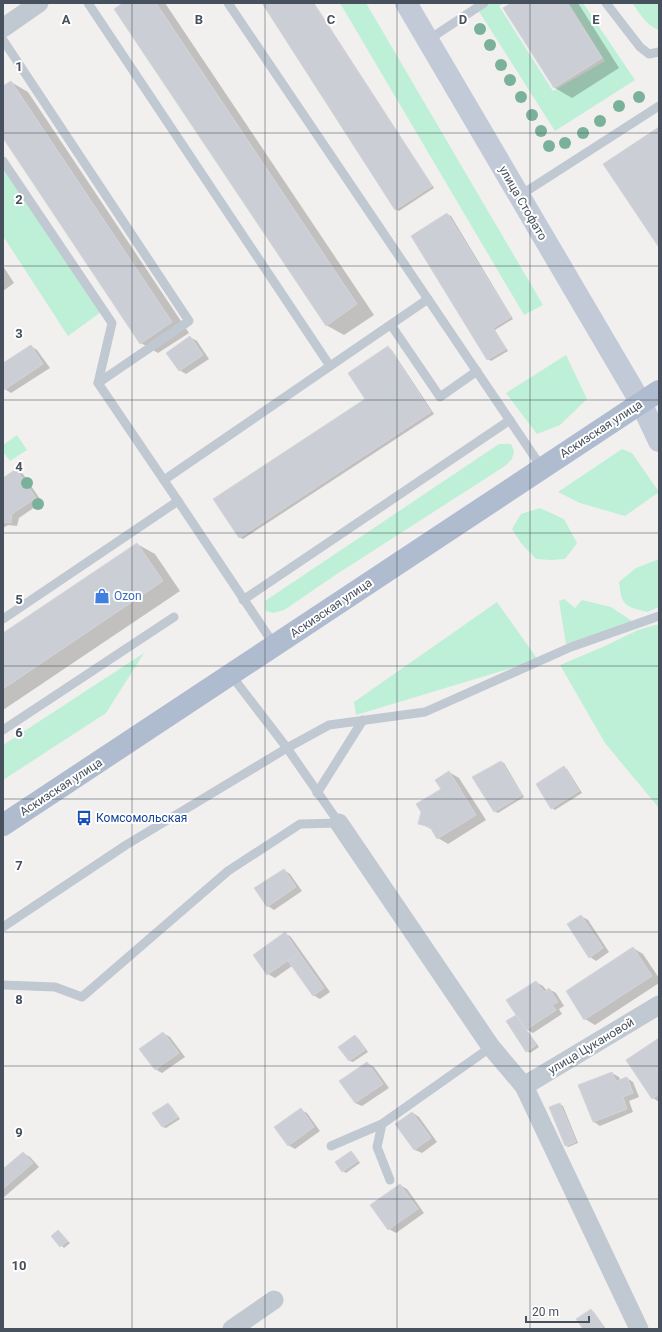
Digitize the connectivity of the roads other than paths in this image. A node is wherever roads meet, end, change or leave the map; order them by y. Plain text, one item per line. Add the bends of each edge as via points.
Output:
1 (40, 3) edge
2 (88, 3) edge
3 (228, 3) edge
4 (406, 3) edge
5 (484, 3) edge
6 (606, 3) edge
7 (3, 28) edge
8 (3, 40) edge
9 (428, 40) junction
10 (659, 52) edge
11 (659, 106) edge
12 (3, 161) edge
13 (519, 196) junction
14 (428, 299) junction
15 (391, 324) junction
16 (330, 366) junction
17 (477, 372) junction
18 (98, 383) junction
19 (659, 391) edge
20 (641, 403) junction
21 (510, 420) junction
22 (659, 441) edge
23 (542, 468) junction
24 (164, 480) junction
25 (178, 501) junction
26 (243, 600) junction
27 (659, 616) edge
28 (174, 617) dead end
29 (3, 619) edge
30 (275, 646) junction
31 (231, 675) junction
32 (363, 720) junction
33 (3, 730) edge
34 (287, 748) junction
35 (317, 793) junction
36 (339, 823) junction
37 (3, 825) edge
38 (3, 928) edge
39 (3, 985) edge
40 (659, 1005) edge
41 (491, 1047) junction
42 (524, 1086) junction
43 (382, 1124) junction
44 (331, 1146) dead end
45 (390, 1180) dead end
46 (274, 1300) dead end
47 (232, 1329) edge
48 (639, 1329) edge

1 - 7 street
2 - 16 lane
3 - 14 lane
4 - 9 street, улица Стофато
5 - 9 lane
6 - 10 lane via 640,47 650,54
8 - 18 lane via 189,321
9 - 13 street, улица Стофато
11 - 13 lane
12 - 18 lane via 112,324
13 - 20 street, улица Стофато
14 - 15 lane
14 - 17 lane
15 - 16 lane
15 - 17 lane via 440,396
16 - 24 lane
17 - 21 lane
18 - 24 lane
19 - 20 main road, Аскизская улица
20 - 22 street, улица Стофато
20 - 23 main road, Аскизская улица
21 - 23 lane
21 - 26 lane
23 - 30 main road, Аскизская улица
24 - 25 lane
25 - 26 lane
25 - 29 lane
26 - 30 lane
27 - 32 lane via 571,647 425,712
28 - 33 lane
30 - 31 main road, Аскизская улица
31 - 34 lane
31 - 37 main road, Аскизская улица
32 - 34 lane via 329,725
32 - 35 lane
34 - 35 lane
34 - 38 lane via 126,845
35 - 36 lane
36 - 39 lane via 300,824 228,871 82,998 55,987
36 - 41 street
40 - 42 street, улица Цукановой
41 - 42 street
41 - 43 lane
42 - 48 street
43 - 44 lane
43 - 45 lane via 377,1147
46 - 47 street

